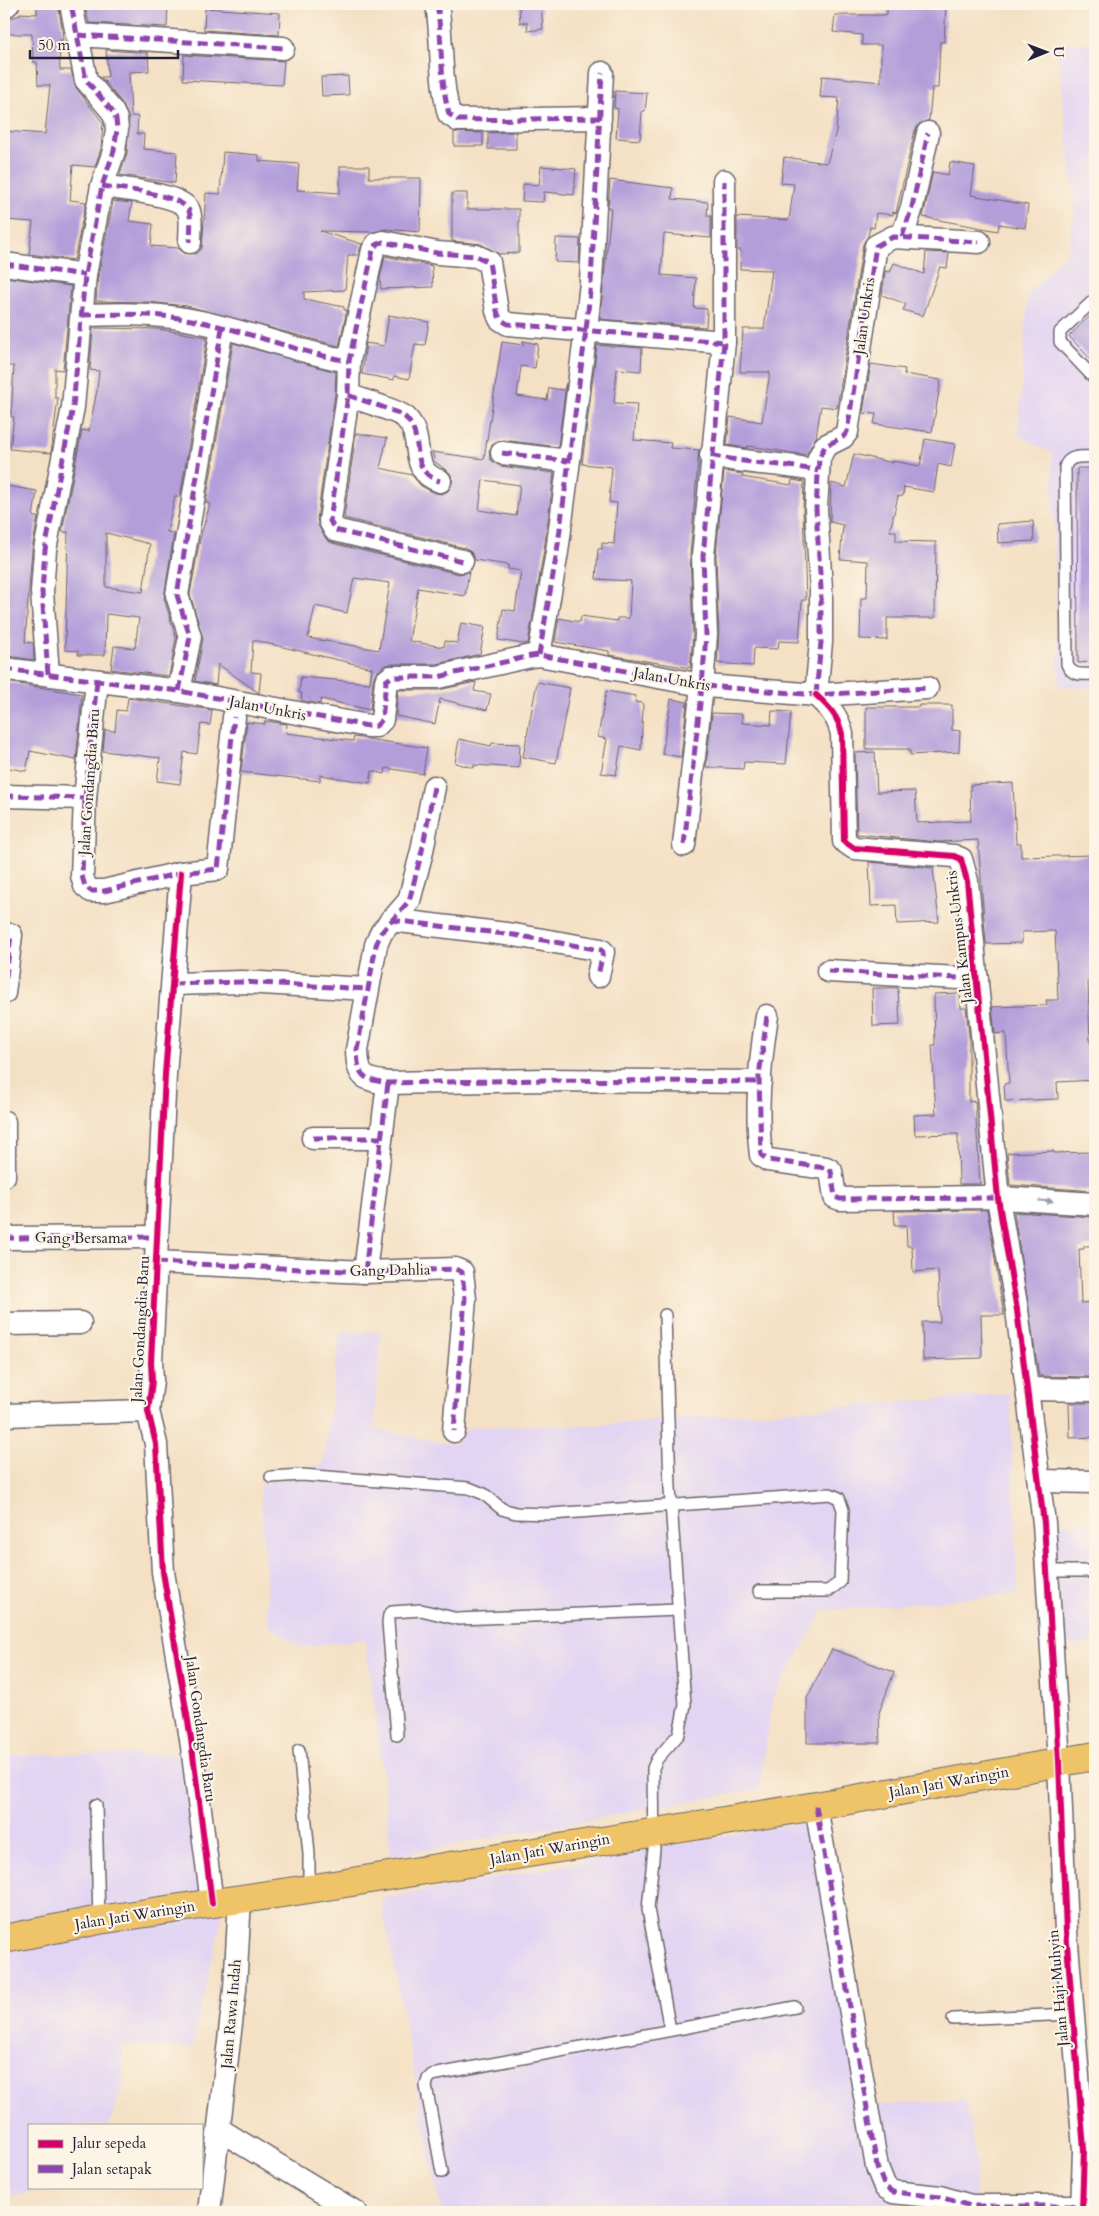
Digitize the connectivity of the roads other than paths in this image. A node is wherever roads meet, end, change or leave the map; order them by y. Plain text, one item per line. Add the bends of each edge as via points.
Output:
1 (71, 4) edge
2 (437, 4) edge
3 (78, 36) junction
4 (283, 48) dead end
5 (602, 73) dead end
6 (600, 118) junction
7 (928, 133) dead end
8 (724, 181) dead end
9 (102, 186) junction
10 (902, 237) junction
11 (190, 242) dead end
12 (980, 242) dead end
13 (4, 264) edge
14 (85, 275) junction
15 (1095, 299) edge
16 (82, 314) junction
17 (222, 328) junction
18 (586, 330) junction
19 (724, 342) junction
20 (349, 361) junction
21 (1095, 379) edge
22 (348, 395) junction
23 (502, 453) dead end
24 (712, 455) junction
25 (1095, 457) edge
26 (568, 461) junction
27 (818, 471) junction
28 (440, 481) dead end
29 (462, 561) dead end
30 (539, 655) junction
31 (4, 668) edge
32 (48, 674) junction
33 (1095, 674) edge
34 (97, 681) junction
35 (702, 686) junction
36 (927, 688) dead end
37 (179, 691) junction
38 (816, 695) junction
39 (234, 717) dead end
40 (434, 787) dead end
41 (4, 796) edge
42 (85, 798) junction
43 (684, 845) dead end
44 (181, 873) junction
45 (391, 920) junction
46 (11, 935) dead end
47 (828, 971) dead end
48 (598, 976) dead end
49 (977, 979) junction
50 (173, 984) junction
51 (367, 989) junction
52 (4, 993) edge
53 (767, 1016) dead end
54 (388, 1082) junction
55 (760, 1082) junction
56 (4, 1122) edge
57 (314, 1138) dead end
58 (381, 1138) junction
59 (4, 1176) edge
60 (998, 1198) junction
61 (1095, 1204) edge
62 (158, 1237) junction
63 (4, 1238) edge
64 (156, 1262) junction
65 (365, 1272) junction
66 (665, 1315) dead end
67 (80, 1323) dead end
68 (4, 1324) edge
69 (1028, 1389) junction
70 (1095, 1390) edge
71 (148, 1411) junction
72 (4, 1415) edge
73 (454, 1431) dead end
74 (272, 1476) dead end
75 (1040, 1481) junction
76 (1095, 1482) edge
77 (671, 1506) junction
78 (1048, 1571) junction
79 (1095, 1574) edge
80 (759, 1591) dead end
81 (678, 1610) junction
82 (396, 1735) dead end
83 (299, 1750) dead end
84 (1095, 1756) edge
85 (1059, 1762) junction
86 (96, 1805) dead end
87 (816, 1806) junction
88 (654, 1831) junction
89 (309, 1889) junction
90 (240, 1899) junction
91 (212, 1903) junction
92 (99, 1920) junction
93 (4, 1940) edge
94 (795, 2007) dead end
95 (1073, 2014) junction
96 (954, 2019) dead end
97 (670, 2030) junction
98 (220, 2130) junction
99 (1090, 2150) edge
100 (442, 2172) dead end
101 (1082, 2210) edge
102 (209, 2212) edge
103 (355, 2212) edge

1 - 3 street
2 - 6 street via 441,32 441,81 449,114 458,120
3 - 4 street
3 - 9 street via 86,80 116,119 114,151
5 - 6 street
6 - 18 street
7 - 10 street
8 - 19 street
9 - 11 street via 175,199 190,213
9 - 14 street
10 - 12 street, Jalan Unkris
10 - 27 street, Jalan Unkris via 884,239 876,246 847,432 821,451
13 - 14 street
14 - 16 street
15 - 21 lane via 1060,332 1059,337
16 - 17 street via 185,319
16 - 32 street via 73,407 45,550 42,592
17 - 20 street
17 - 37 street via 177,595 190,637
18 - 19 street
18 - 20 street via 508,324 500,319 497,312 489,262 476,256 437,253 382,242 373,250
18 - 26 street
19 - 24 street
20 - 22 street
22 - 28 street via 404,416 415,430 420,467 429,478
22 - 29 street via 330,508 330,521 335,530
23 - 26 street
24 - 27 street via 732,461
24 - 35 street via 703,556 706,634
25 - 33 lane via 1072,457 1067,461 1065,477 1067,664 1073,673
26 - 30 street via 557,552
27 - 38 street, Jalan Unkris via 816,509 821,642
30 - 35 street, Jalan Unkris
30 - 37 street, Jalan Unkris via 438,677 391,677 386,681 382,720 376,726
31 - 32 street, Jalan Unkris
32 - 34 street, Jalan Unkris
34 - 37 street, Jalan Unkris
34 - 42 street, Jalan Gondangdia Baru
35 - 38 street, Jalan Unkris
35 - 43 street
36 - 38 street
38 - 49 street, Jalan Kampus Unkris via 839,720 842,734 844,841 854,848 961,859 967,881
39 - 44 street via 218,869
40 - 45 street via 409,901
41 - 42 street
42 - 44 street, Jalan Gondangdia Baru via 84,886 91,891 104,891
44 - 50 street, Jalan Gondangdia Baru
45 - 48 street via 514,935 600,950 604,952
45 - 51 street via 376,945
46 - 52 street
47 - 49 street
49 - 60 street, Jalan Kampus Unkris
50 - 51 street via 242,982
50 - 62 street, Jalan Gondangdia Baru via 165,1075
51 - 54 street via 357,1050 358,1066 362,1076 368,1080
53 - 55 street
54 - 55 street
54 - 58 street
55 - 60 street via 761,1155 768,1160 826,1168 831,1171 835,1197
56 - 59 street
57 - 58 street
58 - 65 street
60 -> 61 street
60 - 69 street, Jalan Kampus Unkris
62 - 63 street, Gang Bersama
62 - 64 street, Jalan Gondangdia Baru
64 - 65 street, Gang Dahlia
64 - 71 street, Jalan Gondangdia Baru
65 - 73 street, Gang Dahlia via 455,1269 462,1272 466,1299
66 - 77 lane
67 - 68 street
69 - 70 street
69 - 75 street, Jalan Kampus Unkris
71 - 72 street
71 - 91 street, Jalan Gondangdia Baru via 156,1444 163,1572 191,1739
74 - 77 lane via 302,1475 469,1488 484,1494 502,1509 516,1513 581,1514
75 - 76 street
75 - 78 street, Jalan Haji Muhyin
77 - 80 lane via 830,1494 839,1498 843,1510 840,1582 836,1588 828,1591
77 - 81 lane
78 - 79 lane
78 - 85 street, Jalan Haji Muhyin
81 - 82 lane via 458,1619 421,1610 392,1612 388,1622
81 - 88 lane via 685,1705 679,1734 653,1768
83 - 89 lane via 309,1854
84 - 85 main road, Jalan Jati Waringin
85 - 87 main road, Jalan Jati Waringin
85 - 95 street, Jalan Haji Muhyin
86 - 92 lane
87 - 88 main road, Jalan Jati Waringin
87 - 101 street via 877,2167 885,2187 893,2192 940,2196 971,2206 1070,2206
88 - 89 main road, Jalan Jati Waringin
88 - 97 lane via 648,1909
89 - 90 main road, Jalan Jati Waringin
90 - 91 main road, Jalan Jati Waringin
90 - 98 street, Jalan Rawa Indah via 235,1989
91 - 92 main road, Jalan Jati Waringin
92 - 93 main road, Jalan Jati Waringin
94 - 97 lane
95 - 96 lane
95 - 99 street, Jalan Haji Muhyin
97 - 100 lane via 432,2075 426,2086
98 - 102 street, Jalan Rawa Indah
98 - 103 street
99 - 101 street, Jalan Haji Muhyin

